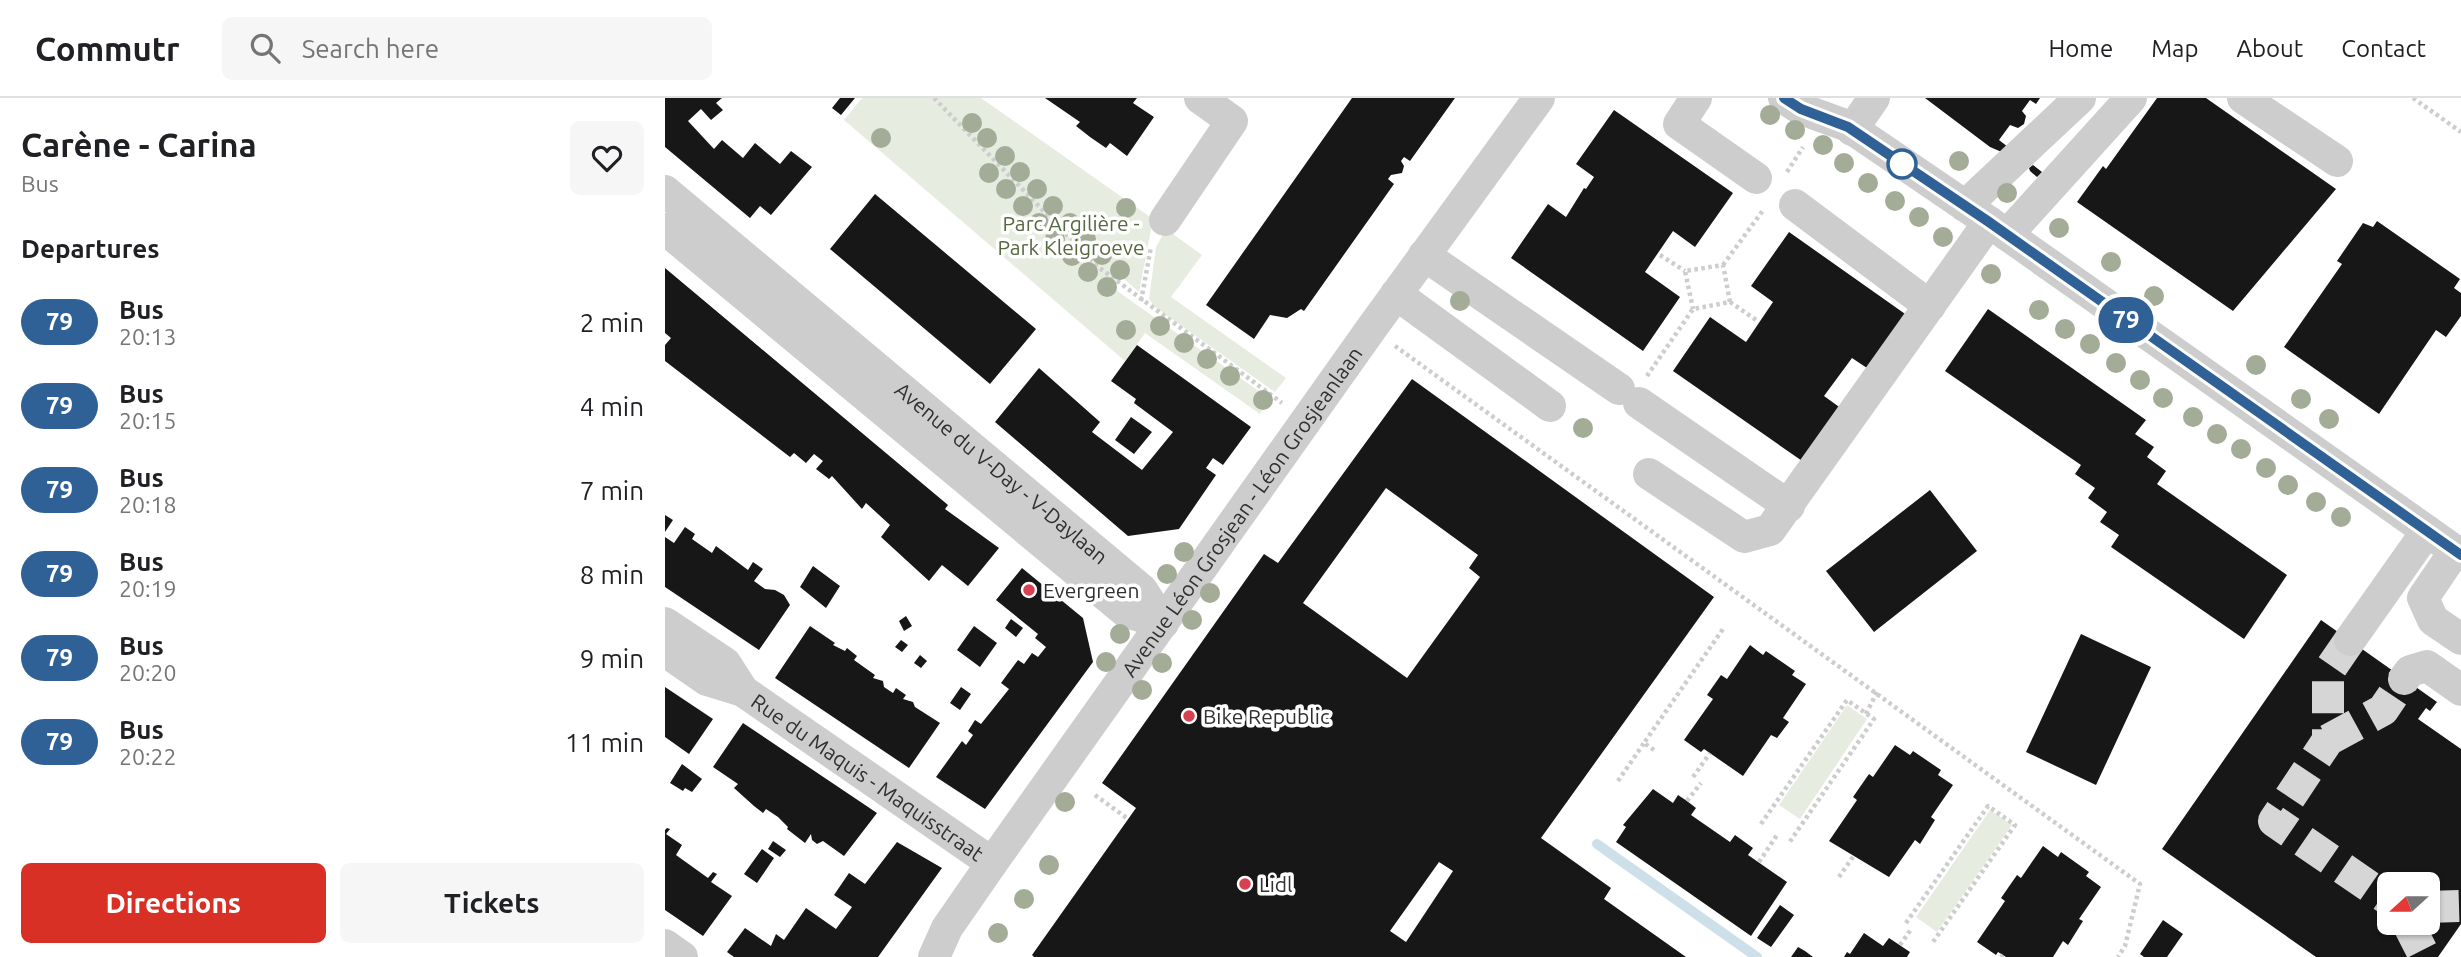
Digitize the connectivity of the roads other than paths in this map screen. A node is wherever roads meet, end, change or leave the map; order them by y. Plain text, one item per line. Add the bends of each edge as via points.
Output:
1 (1200, 98) edge
2 (1539, 98) edge
3 (1696, 98) edge
4 (1784, 98) edge
5 (1824, 98) edge
6 (1874, 98) edge
7 (2080, 98) edge
8 (2131, 98) edge
9 (2243, 98) edge
10 (1850, 128) junction
11 (2337, 161) dead end
12 (1756, 178) dead end
13 (665, 191) edge
14 (1795, 205) dead end
15 (1165, 220) road end
16 (1987, 221) junction
17 (665, 229) edge
18 (1424, 255) junction
19 (1396, 293) junction
20 (1930, 306) junction
21 (1550, 406) dead end
22 (1649, 474) dead end
23 (1789, 506) junction
24 (2427, 531) junction
25 (2458, 553) edge
26 (665, 623) edge
27 (1163, 623) junction
28 (2461, 639) edge
29 (2350, 640) tunnel mouth
30 (665, 652) edge
31 (2404, 679) tunnel mouth
32 (2461, 690) edge
33 (743, 691) junction
34 (992, 863) junction
35 (947, 928) junction
36 (665, 945) edge
37 (682, 957) edge
38 (915, 957) edge
39 (935, 957) edge

1 - 15 street via 1231,121
2 - 18 street, Avenue Léon Grosjean - Léon Grosjeanlaan
3 - 12 street via 1679,124
4 - 10 street
5 - 10 street
6 - 10 street
7 - 16 street
8 - 16 street
9 - 11 street
10 - 16 street
13 - 27 street, Avenue du V-Day - V-Daylaan via 1142,590
14 - 20 street
16 - 20 street
16 - 24 street
17 - 27 street, Avenue du V-Day - V-Daylaan via 1126,612
18 - 19 street, Avenue Léon Grosjean - Léon Grosjeanlaan
18 - 23 street
19 - 21 street
19 - 27 street, Avenue Léon Grosjean - Léon Grosjeanlaan
20 - 23 street
22 - 23 street via 1744,537 1770,530
24 - 25 street
24 - 29 street
25 - 28 street via 2423,598 2433,620
26 - 33 street, Rue du Maquis - Maquisstraat via 725,663
27 - 34 street, Avenue Léon Grosjean - Léon Grosjeanlaan
30 - 33 street, Rue du Maquis - Maquisstraat via 707,680
31 - 32 street via 2410,671 2427,666
33 - 34 street, Rue du Maquis - Maquisstraat
34 - 35 street, Avenue Léon Grosjean - Léon Grosjeanlaan
35 - 38 street, Avenue Léon Grosjean - Léon Grosjeanlaan via 929,938
35 - 39 street, Avenue Léon Grosjean - Léon Grosjeanlaan
36 - 37 street

